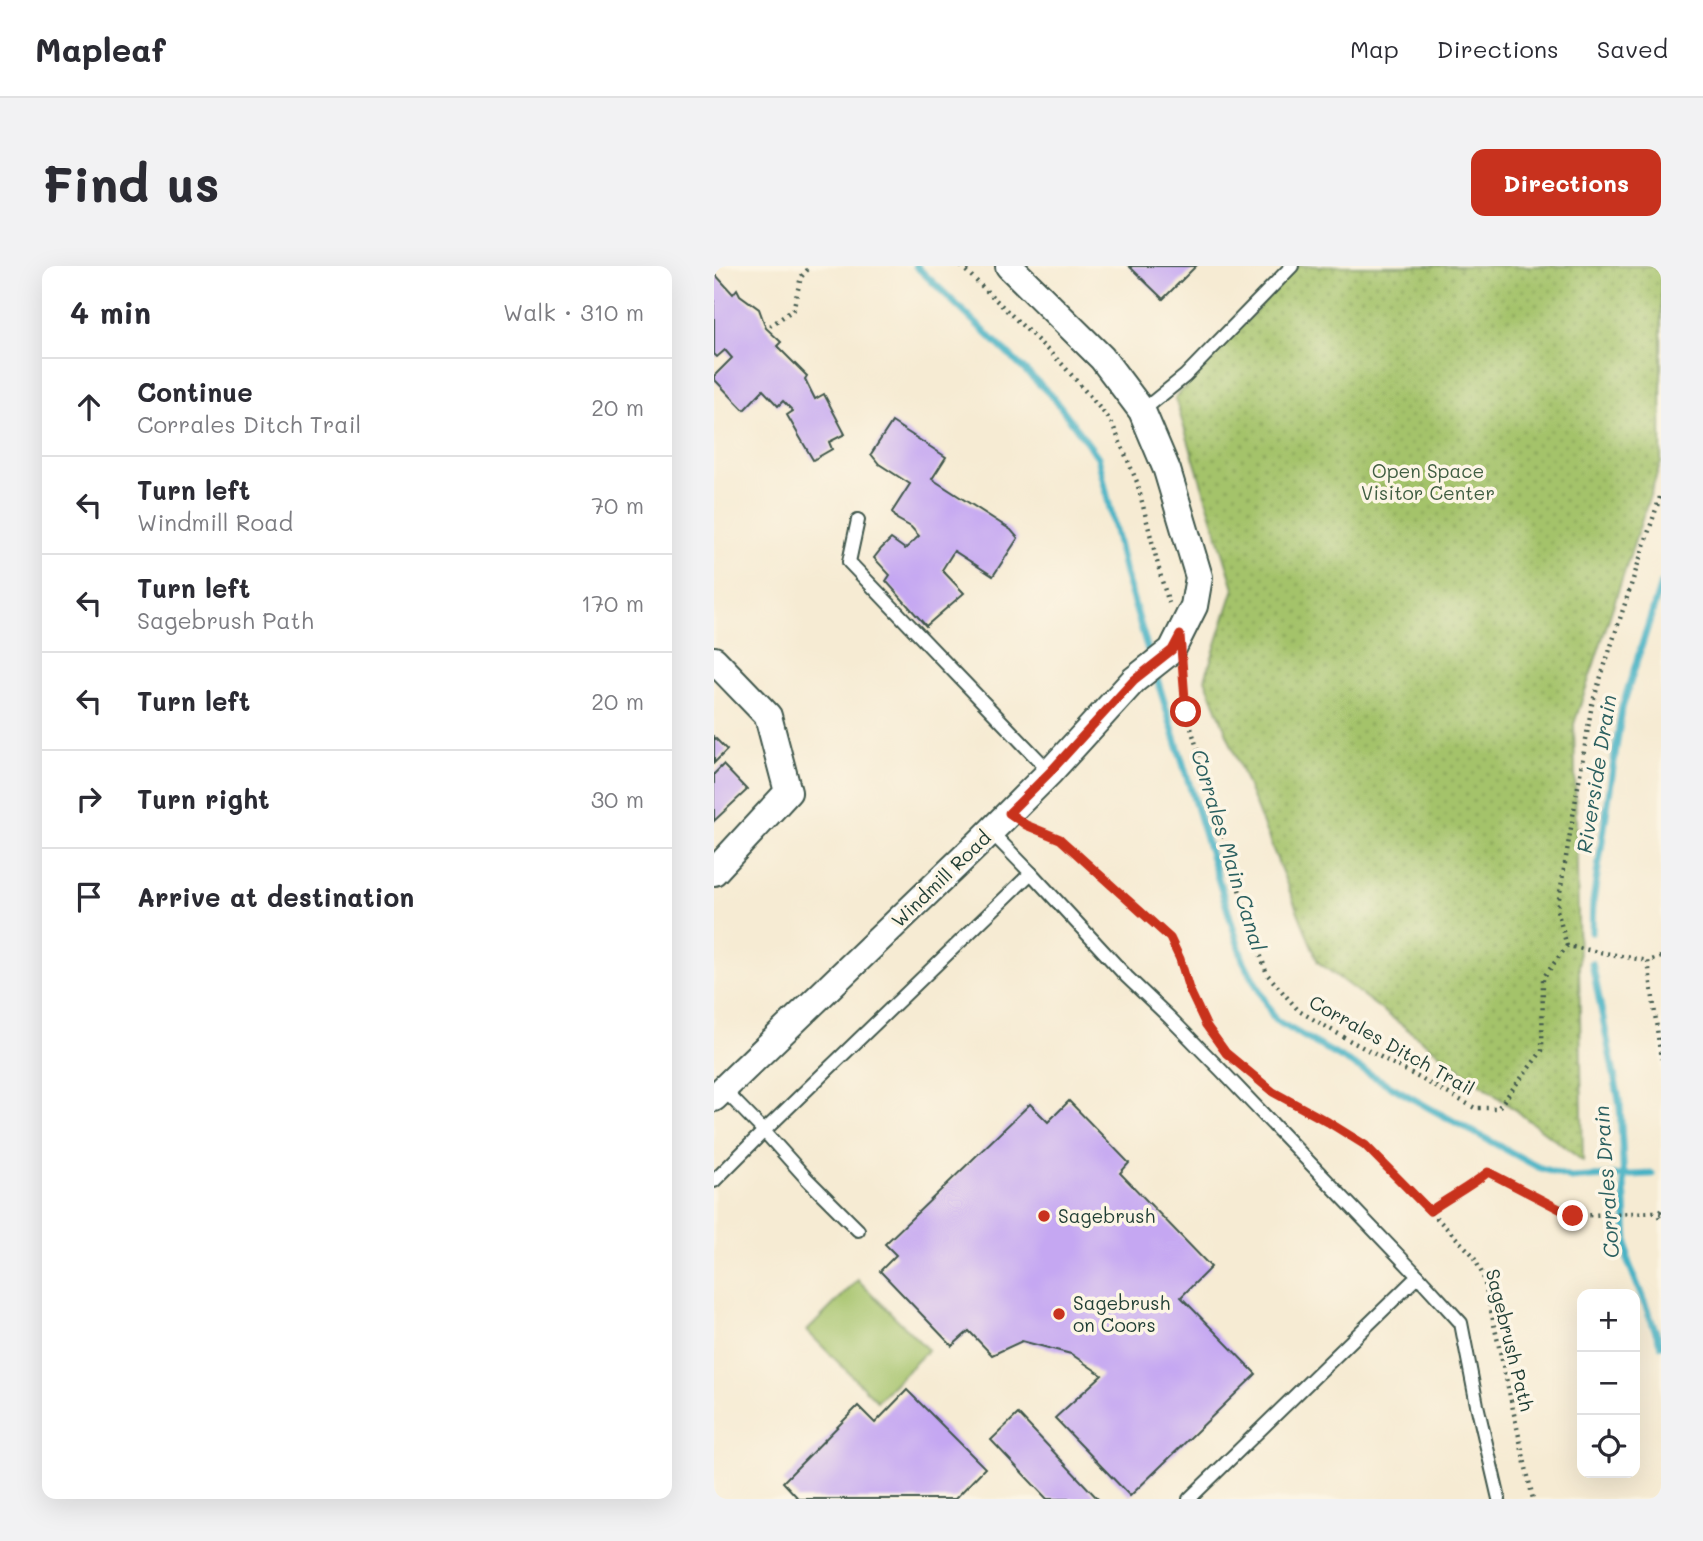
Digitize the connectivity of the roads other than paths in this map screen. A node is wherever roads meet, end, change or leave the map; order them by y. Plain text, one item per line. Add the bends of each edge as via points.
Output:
1 (1009, 266) edge
2 (1292, 266) edge
3 (1142, 411) junction
4 (858, 520) dead end
5 (714, 660) edge
6 (1050, 772) junction
7 (1000, 822) junction
8 (714, 872) edge
9 (1031, 873) junction
10 (719, 1093) edge
11 (764, 1131) junction
12 (714, 1181) edge
13 (858, 1230) dead end
14 (1418, 1276) junction
15 (1189, 1499) edge
16 (1499, 1499) edge

1 - 3 street, Windmill Road via 1102,358
2 - 3 lane via 1185,376
3 - 6 street, Windmill Road via 1167,470 1199,576 1194,606 1176,642 1134,680
4 - 6 lane via 849,562
5 - 8 street via 768,716 788,792
6 - 7 street, Windmill Road
7 - 9 lane
7 - 10 street, Windmill Road
9 - 11 lane
9 - 14 lane
10 - 11 lane
11 - 12 lane
11 - 13 lane
14 - 15 lane
14 - 16 lane via 1461,1323

